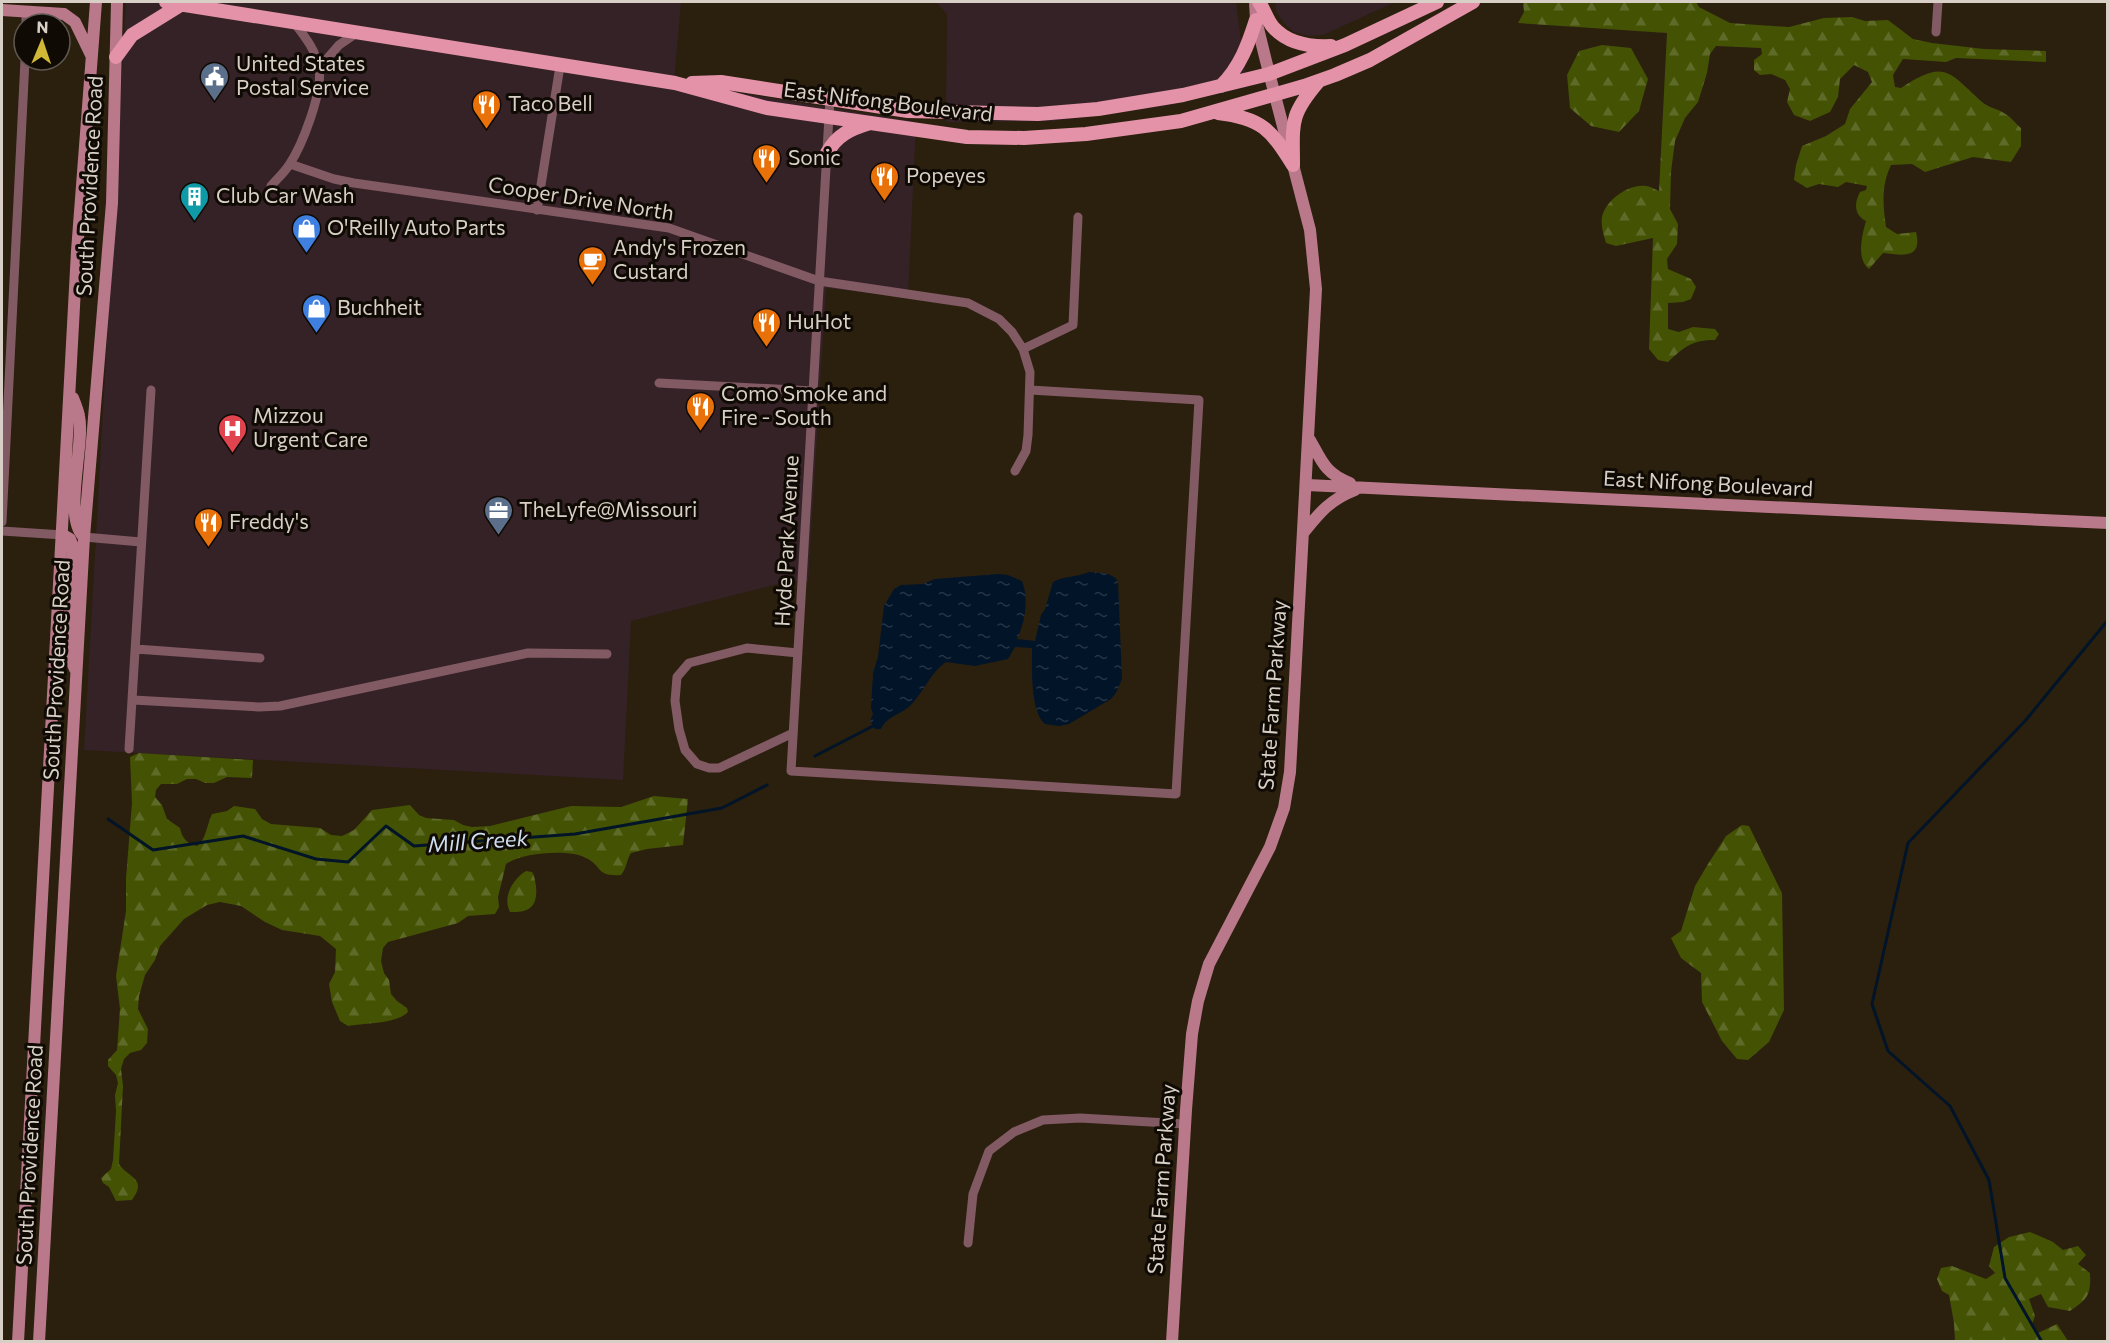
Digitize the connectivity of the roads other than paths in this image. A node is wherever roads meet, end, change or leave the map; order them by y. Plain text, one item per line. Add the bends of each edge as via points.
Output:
1 (96, 2) edge
2 (117, 2) edge
3 (166, 2) edge
4 (1255, 2) edge
5 (1260, 2) edge
6 (1437, 2) edge
7 (1473, 2) edge
8 (1938, 2) edge
9 (180, 3) edge
10 (72, 20) edge
11 (1256, 20) junction
12 (292, 21) junction
13 (358, 32) junction
14 (1936, 32) dead end
15 (1345, 45) junction
16 (92, 56) junction
17 (116, 57) junction
18 (560, 66) junction
19 (320, 68) junction
20 (24, 72) edge
21 (1269, 74) junction
22 (1320, 80) junction
23 (675, 83) junction
24 (1221, 86) junction
25 (1274, 94) junction
26 (830, 99) junction
27 (1212, 112) junction
28 (829, 116) junction
29 (872, 122) junction
30 (827, 153) junction
31 (290, 164) junction
32 (1293, 165) junction
33 (271, 186) dead end
34 (537, 210) junction
35 (1078, 217) dead end
36 (819, 281) junction
37 (1023, 349) junction
38 (5, 369) edge
39 (659, 382) dead end
40 (5, 386) edge
41 (151, 390) dead end
42 (1030, 390) junction
43 (70, 391) junction
44 (813, 391) junction
45 (1309, 439) junction
46 (1015, 471) dead end
47 (1307, 484) junction
48 (1362, 488) junction
49 (2, 522) edge
50 (2108, 523) edge
51 (2, 531) edge
52 (1304, 532) junction
53 (63, 535) junction
54 (84, 537) junction
55 (141, 542) junction
56 (136, 649) junction
57 (798, 653) junction
58 (607, 654) dead end
59 (260, 658) dead end
60 (76, 673) junction
61 (133, 700) junction
62 (793, 733) junction
63 (129, 749) dead end
64 (1185, 1124) junction
65 (968, 1243) dead end
66 (18, 1341) edge
67 (39, 1341) edge
68 (1172, 1341) edge

1 - 16 main road, South Providence Road
2 - 17 main road, South Providence Road
3 - 9 main road, East Nifong Boulevard
4 - 11 main road, State Farm Parkway
5 - 15 main road via 1272,26 1285,37 1301,44
6 - 15 main road, East Nifong Boulevard
7 - 22 main road, East Nifong Boulevard via 1370,60
8 - 14 street
9 - 12 main road, East Nifong Boulevard
9 - 17 main road via 132,35
10 - 16 main road
11 - 21 main road, State Farm Parkway
11 - 24 main road via 1240,62
12 - 13 main road, East Nifong Boulevard
12 - 19 street
13 - 18 main road, East Nifong Boulevard
13 - 19 street via 339,45
15 - 21 main road, East Nifong Boulevard
16 - 43 main road, South Providence Road
17 - 54 main road, South Providence Road via 112,203
18 - 23 main road, East Nifong Boulevard
18 - 34 street
19 - 31 street via 315,108
20 - 38 street
21 - 24 main road, East Nifong Boulevard
21 - 25 main road, State Farm Parkway
22 - 25 main road, East Nifong Boulevard
22 - 32 main road via 1293,122
23 - 26 main road, East Nifong Boulevard via 721,82
23 - 28 main road, East Nifong Boulevard via 767,108
24 - 26 main road, East Nifong Boulevard via 1130,104 1038,114 908,111
25 - 27 main road, East Nifong Boulevard
25 - 32 main road, State Farm Parkway
26 - 28 street, Hyde Park Avenue
27 - 29 main road, East Nifong Boulevard via 1138,128 1024,138 967,137
27 - 32 main road via 1251,119 1264,127
28 - 29 main road, East Nifong Boulevard
28 - 30 street, Hyde Park Avenue
29 - 30 main road via 845,132
30 - 36 street, Hyde Park Avenue
31 - 33 street
31 - 34 street, Cooper Drive North via 334,179
32 - 45 main road, State Farm Parkway via 1310,230 1316,289
34 - 36 street, Cooper Drive North via 669,228
35 - 37 street via 1073,325
36 - 37 street, Cooper Drive North via 968,303 999,319
36 - 44 street, Hyde Park Avenue
37 - 42 street via 1030,372
38 - 40 street
39 - 44 street
40 - 49 street
41 - 55 street
42 - 46 street via 1026,452
42 - 62 street, Hyde Park Avenue via 1199,400 1176,794 791,771
43 - 53 main road, South Providence Road
43 - 54 main road via 79,417 74,510 78,531
44 - 57 street, Hyde Park Avenue
45 - 47 main road, State Farm Parkway
45 - 48 main road via 1323,464 1336,477
47 - 48 main road, East Nifong Boulevard
47 - 52 main road, State Farm Parkway
48 - 50 main road, East Nifong Boulevard
48 - 52 main road via 1338,496
51 - 53 street
52 - 64 main road, State Farm Parkway via 1290,772 1284,808 1270,847 1209,964 1192,1034
53 - 60 main road via 73,546 68,653
53 - 66 main road, South Providence Road
54 - 55 street
54 - 60 main road, South Providence Road
55 - 56 street
56 - 59 street
56 - 61 street
57 - 62 street, Hyde Park Avenue
57 - 62 street via 747,648 689,663 677,677 675,701 685,750 697,764 709,768 719,768
58 - 61 street via 528,653 280,706
60 - 67 main road, South Providence Road
61 - 63 street
64 - 65 street via 1080,1118 1043,1120 1014,1132 989,1151 973,1194
64 - 68 main road, State Farm Parkway

